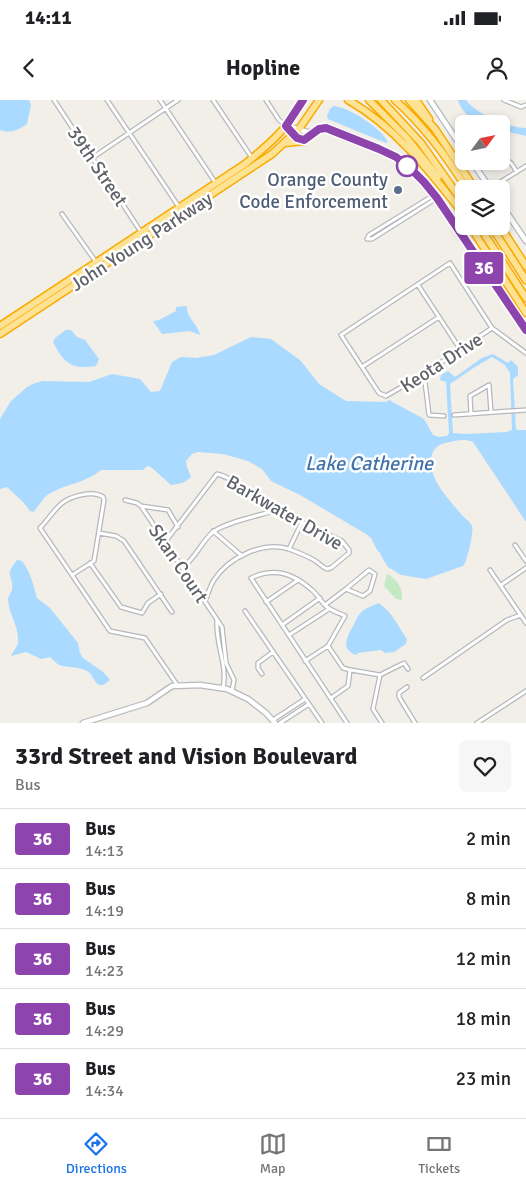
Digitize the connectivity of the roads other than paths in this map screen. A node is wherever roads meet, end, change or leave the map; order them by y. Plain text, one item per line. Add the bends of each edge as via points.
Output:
1 (54, 100) edge
2 (107, 100) edge
3 (160, 100) edge
4 (178, 100) edge
5 (213, 100) edge
6 (266, 100) edge
7 (348, 100) edge
8 (369, 100) edge
9 (381, 100) edge
10 (395, 100) edge
11 (409, 100) edge
12 (416, 100) edge
13 (430, 100) edge
14 (504, 100) edge
15 (302, 101) edge
16 (319, 101) edge
17 (434, 102) edge
18 (526, 105) edge
19 (166, 108) junction
20 (286, 126) junction
21 (299, 128) junction
22 (434, 129) junction
23 (315, 132) junction
24 (129, 133) junction
25 (294, 134) junction
26 (455, 137) edge
27 (304, 140) junction
28 (285, 143) junction
29 (92, 158) junction
30 (252, 158) junction
31 (510, 161) edge
32 (526, 166) edge
33 (517, 172) junction
34 (460, 180) edge
35 (470, 180) edge
36 (505, 180) edge
37 (216, 183) junction
38 (455, 191) edge
39 (209, 196) junction
40 (436, 196) junction
41 (455, 202) edge
42 (455, 204) edge
43 (179, 207) junction
44 (62, 214) dead end
45 (510, 217) edge
46 (141, 232) junction
47 (476, 235) edge
48 (485, 235) edge
49 (497, 235) edge
50 (506, 235) edge
51 (526, 241) edge
52 (129, 249) junction
53 (96, 262) junction
54 (526, 266) edge
55 (526, 280) edge
56 (418, 285) junction
57 (526, 298) edge
58 (526, 313) edge
59 (438, 317) junction
60 (0, 326) edge
61 (492, 328) junction
62 (526, 330) edge
63 (0, 334) edge
64 (460, 349) junction
65 (526, 353) edge
66 (362, 367) junction
67 (424, 374) junction
68 (526, 410) edge
69 (491, 412) junction
70 (471, 414) junction
71 (454, 415) dead end
72 (444, 416) dead end
73 (125, 500) dead end
74 (141, 506) junction
75 (278, 510) junction
76 (302, 522) junction
77 (178, 526) junction
78 (214, 532) junction
79 (99, 533) junction
80 (165, 542) junction
81 (515, 545) dead end
82 (289, 549) junction
83 (242, 556) junction
84 (526, 561) edge
85 (90, 563) junction
86 (182, 568) junction
87 (526, 568) edge
88 (490, 570) dead end
89 (72, 575) junction
90 (298, 580) junction
91 (501, 585) junction
92 (346, 589) junction
93 (161, 594) junction
94 (320, 598) junction
95 (205, 601) junction
96 (266, 602) junction
97 (325, 606) junction
98 (329, 609) junction
99 (245, 611) dead end
100 (172, 612) dead end
101 (521, 615) junction
102 (217, 619) junction
103 (526, 623) edge
104 (282, 625) junction
105 (289, 635) junction
106 (328, 646) junction
107 (273, 652) junction
108 (305, 661) junction
109 (408, 669) dead end
110 (350, 670) junction
111 (262, 674) dead end
112 (380, 676) junction
113 (423, 678) dead end
114 (178, 686) junction
115 (407, 687) dead end
116 (223, 688) junction
117 (232, 691) junction
118 (526, 691) edge
119 (331, 698) junction
120 (305, 699) junction
121 (309, 704) junction
122 (274, 722) edge
123 (83, 723) edge
124 (280, 723) edge
125 (322, 723) edge
126 (347, 723) edge
127 (382, 723) edge
128 (415, 723) edge
129 (477, 723) edge

1 - 29 street, 39th Street
2 - 24 street
3 - 19 street
4 - 19 street
5 - 30 street
6 - 20 street
7 - 42 highway via 390,131 424,165
8 - 41 highway via 416,147
9 - 38 highway via 421,142
10 - 34 highway via 412,116
11 - 22 highway
12 - 22 highway
13 - 17 street
14 - 18 street via 521,107
15 - 20 highway, John Young Parkway
16 - 21 highway, John Young Parkway
17 - 26 street
19 - 24 street
19 - 37 street
20 - 21 street
20 - 25 street
20 - 30 highway, John Young Parkway
21 - 23 street
21 - 25 highway, John Young Parkway
22 - 35 highway
23 - 27 street
23 - 40 street via 322,128 331,129 396,157
24 - 29 street
24 - 43 street
25 - 27 street
25 - 28 highway, John Young Parkway
27 - 28 highway
28 - 39 highway, John Young Parkway
29 - 46 street, 39th Street
30 - 37 highway, John Young Parkway
31 - 33 street
32 - 33 street
33 - 36 street
37 - 39 highway
37 - 43 highway, John Young Parkway
39 - 52 highway, John Young Parkway
40 - 40 street via 370,235 367,239 372,239
40 - 62 street
43 - 46 highway, John Young Parkway
44 - 53 street
45 - 51 street
46 - 52 highway
46 - 53 highway, John Young Parkway
47 - 58 highway
48 - 57 highway
49 - 55 highway
50 - 54 highway
52 - 63 highway, John Young Parkway
53 - 60 highway, John Young Parkway
56 - 59 street
56 - 61 street via 450,264
56 - 66 street via 341,335
59 - 64 street
59 - 66 street
61 - 64 street, Keota Drive
61 - 65 street
64 - 67 street, Keota Drive
66 - 67 street, Keota Drive via 384,396
67 - 72 street via 429,415
68 - 69 street
69 - 70 street
69 - 70 street via 489,384 470,396
70 - 71 street
73 - 74 street
74 - 77 street via 168,510
74 - 80 street, Skan Court
75 - 76 street, Barkwater Drive
75 - 77 street, Barkwater Drive via 226,476 217,474
75 - 78 street via 229,524
76 - 82 street
76 - 82 street, Barkwater Drive via 342,541 349,554 327,569
77 - 80 street
78 - 83 street
78 - 86 street
79 - 85 street via 94,561
79 - 89 street via 103,497 100,495 86,495 62,503 40,528
79 - 93 street via 124,541
80 - 86 street, Skan Court
81 - 84 street
82 - 83 street via 266,547
83 - 95 street via 214,580
85 - 89 street
85 - 93 street via 117,603 126,610 142,613
86 - 95 street, Skan Court
87 - 91 street
88 - 91 street
89 - 114 street via 110,631 145,638
90 - 94 street
90 - 96 street
90 - 96 street via 278,572 264,572 251,578
91 - 101 street
92 - 92 street via 369,570 375,574 370,591 363,596
92 - 97 street
93 - 100 street
94 - 97 street
94 - 104 street
95 - 102 street, Skan Court
96 - 104 street
97 - 98 street
98 - 105 street
98 - 106 street via 345,616
99 - 107 street
101 - 103 street
101 - 113 street via 507,620
102 - 116 street, Skan Court via 219,652 225,674
102 - 117 street, Skan Court via 222,626 226,663 234,680
104 - 105 street
105 - 108 street
106 - 108 street
106 - 110 street via 343,668
107 - 111 street via 258,663
107 - 120 street
108 - 119 street
109 - 112 street via 404,663
110 - 112 street
110 - 119 street via 348,686
112 - 127 street via 373,709
114 - 116 street
114 - 123 street via 168,688 146,703
115 - 128 street via 399,694 400,701
116 - 117 street
117 - 122 street via 259,707
118 - 129 street
119 - 126 street
120 - 121 street
120 - 122 street
121 - 124 street
121 - 125 street

